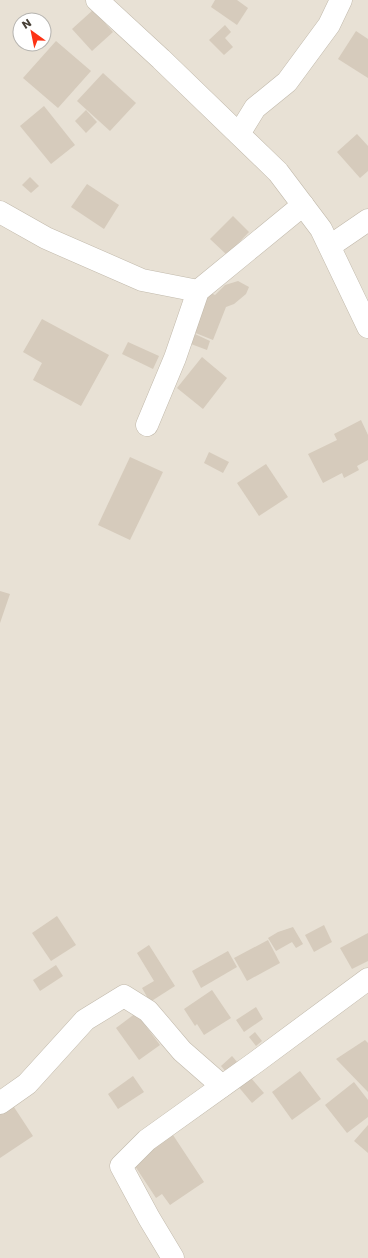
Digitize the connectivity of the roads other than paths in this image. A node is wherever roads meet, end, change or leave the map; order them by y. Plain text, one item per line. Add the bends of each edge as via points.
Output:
1 (97, 0) edge
2 (341, 0) edge
3 (239, 134) junction
4 (303, 205) junction
5 (0, 212) edge
6 (368, 220) edge
7 (330, 246) junction
8 (198, 291) junction
9 (368, 327) edge
10 (147, 425) dead end
11 (368, 979) edge
12 (222, 1086) junction
13 (0, 1103) edge
14 (173, 1258) edge

1 - 3 street
2 - 3 street via 329,25 287,82 255,108
3 - 4 street via 278,172
4 - 7 street via 322,229
4 - 8 street
5 - 8 street via 46,238 142,280
6 - 7 street
7 - 9 street
8 - 10 street via 175,358
11 - 12 street
12 - 13 street via 182,1051 148,1011 124,996 85,1020 26,1084
12 - 14 street via 147,1140 121,1166

